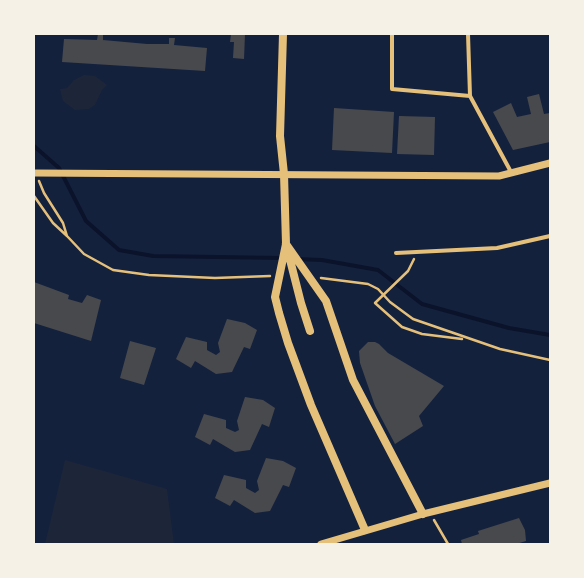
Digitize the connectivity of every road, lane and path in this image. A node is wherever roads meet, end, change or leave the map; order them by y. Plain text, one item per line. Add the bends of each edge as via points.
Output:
1 (283, 34) edge
2 (392, 34) edge
3 (468, 34) edge
4 (470, 96) junction
5 (550, 163) edge
6 (511, 172) junction
7 (35, 173) edge
8 (284, 174) junction
9 (34, 196) edge
10 (67, 236) dead end
11 (550, 236) edge
12 (286, 244) junction
13 (396, 253) dead end
14 (408, 271) dead end
15 (310, 330) dead end
16 (467, 339) dead end
17 (550, 483) edge
18 (426, 513) junction
19 (365, 530) junction
20 (332, 542) edge
21 (321, 544) edge
22 (448, 544) edge

1 - 8 main road via 280,136
2 - 4 street via 392,89
3 - 4 street
4 - 6 street
5 - 6 street
6 - 8 street via 499,176
7 - 8 street
8 - 12 main road
9 - 10 path via 53,223
11 - 13 street via 497,248
12 - 15 main road
12 - 18 main road via 326,301 353,380
12 - 19 main road via 276,297 288,343
14 - 16 path via 375,303 402,327 422,334
17 - 18 street
18 - 19 street
18 - 22 path
19 - 20 street
20 - 21 street

